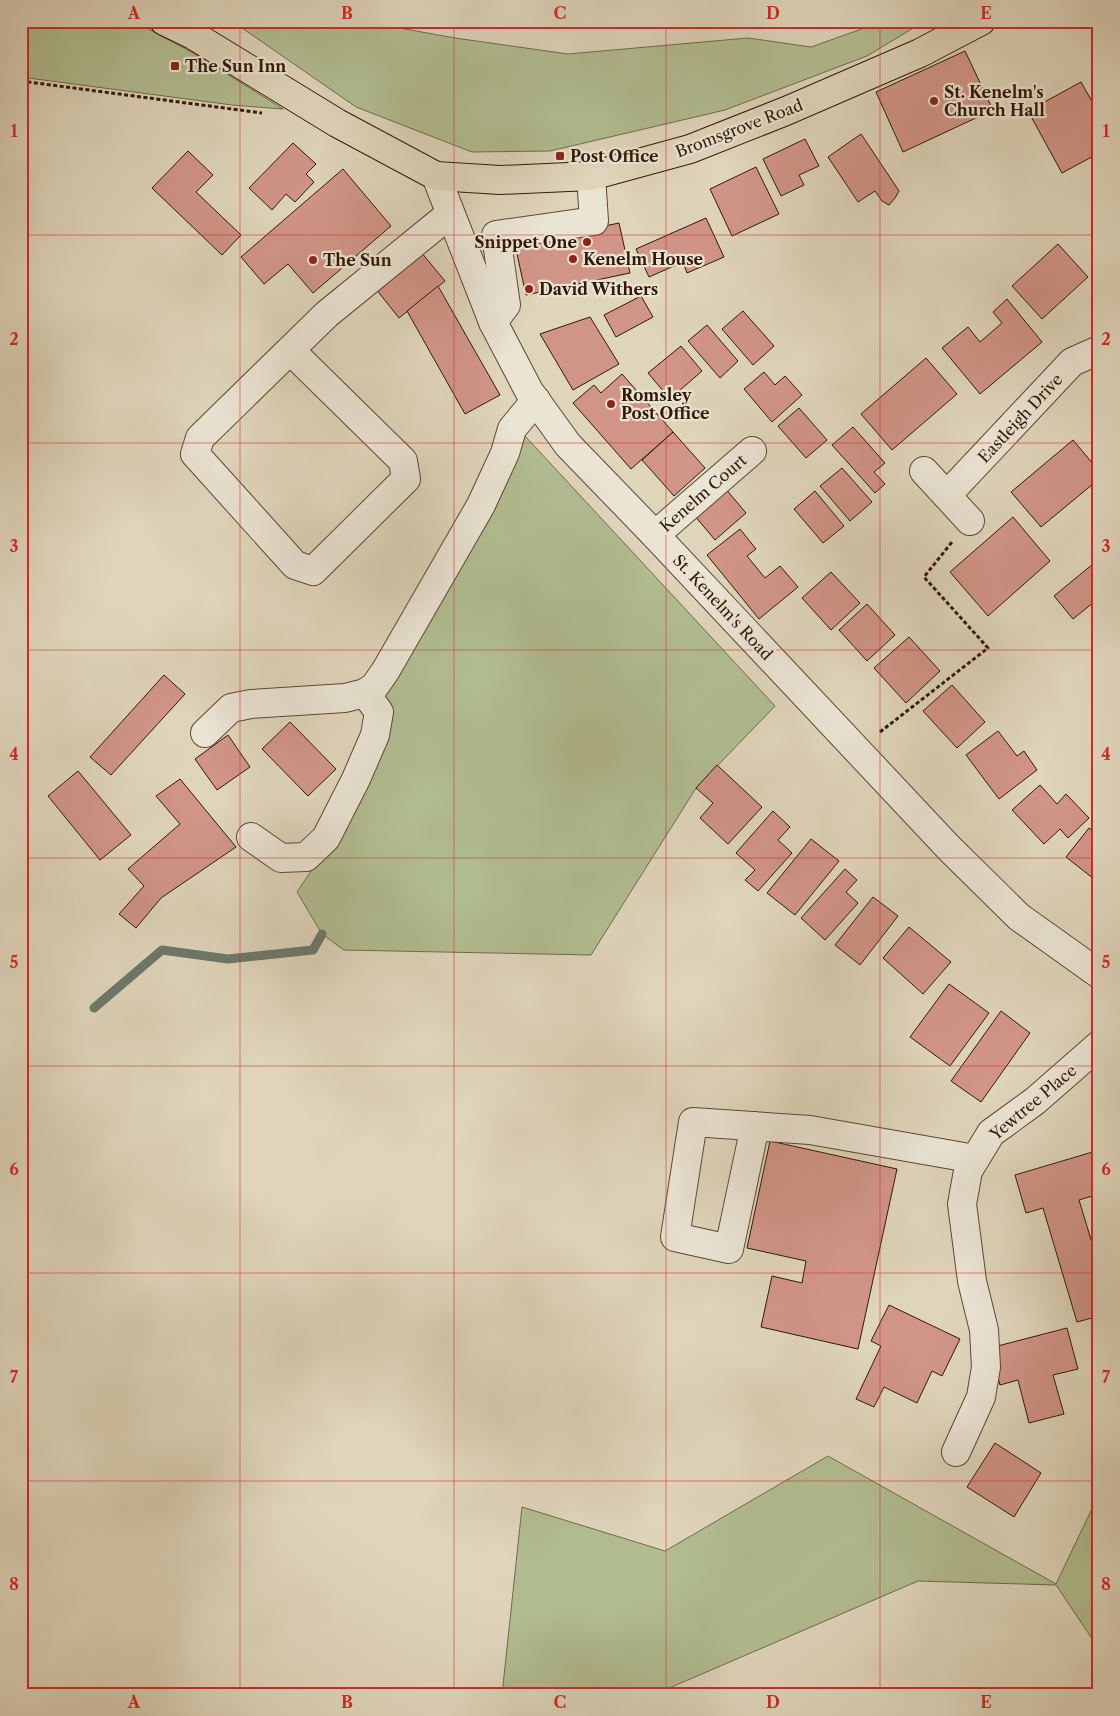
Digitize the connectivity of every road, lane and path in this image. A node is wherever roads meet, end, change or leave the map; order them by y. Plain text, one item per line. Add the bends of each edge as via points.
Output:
1 (164, 21) edge
2 (981, 21) edge
3 (21, 81) edge
4 (270, 114) dead end
5 (436, 176) junction
6 (591, 176) junction
7 (450, 214) junction
8 (493, 322) junction
9 (290, 350) junction
10 (1099, 350) edge
11 (536, 400) junction
12 (752, 452) dead end
13 (924, 471) dead end
14 (947, 495) junction
15 (970, 520) joint
16 (655, 535) junction
17 (365, 693) junction
18 (205, 733) dead end
19 (858, 749) junction
20 (251, 837) dead end
21 (1099, 974) edge
22 (1099, 1045) edge
23 (755, 1126) junction
24 (976, 1159) junction
25 (956, 1452) dead end

1 - 5 main road, Bromsgrove Road via 193,35 337,123
2 - 6 main road, Bromsgrove Road via 920,54 690,149
3 - 4 path
5 - 6 main road, Bromsgrove Road via 500,180
5 - 7 street, St. Kenelm's Road
6 - 8 street via 594,221 496,235 506,305
7 - 8 street, St. Kenelm's Road
7 - 9 street via 327,314
8 - 11 street, St. Kenelm's Road
9 - 9 street via 200,438 195,454 295,565 313,571 406,479 403,461
10 - 14 street, Eastleigh Drive via 1072,362
11 - 16 street, St. Kenelm's Road via 568,446
11 - 17 street via 512,429 481,505 386,670 375,686
12 - 16 street, Kenelm Court
13 - 14 street
14 - 15 street
15 - 19 path via 924,577 988,648
16 - 19 street, St. Kenelm's Road
17 - 18 street via 345,698 231,708
17 - 20 street via 379,712 375,735 326,838 306,856 281,858
19 - 21 street, St. Kenelm's Road via 949,848 1019,917
22 - 24 street, Yewtree Place via 1035,1101 991,1133
23 - 23 street via 693,1122 674,1237 729,1249
23 - 24 street via 810,1130
24 - 25 street, Yewtree Place via 968,1171 962,1204 972,1281 984,1330 986,1367 981,1397

